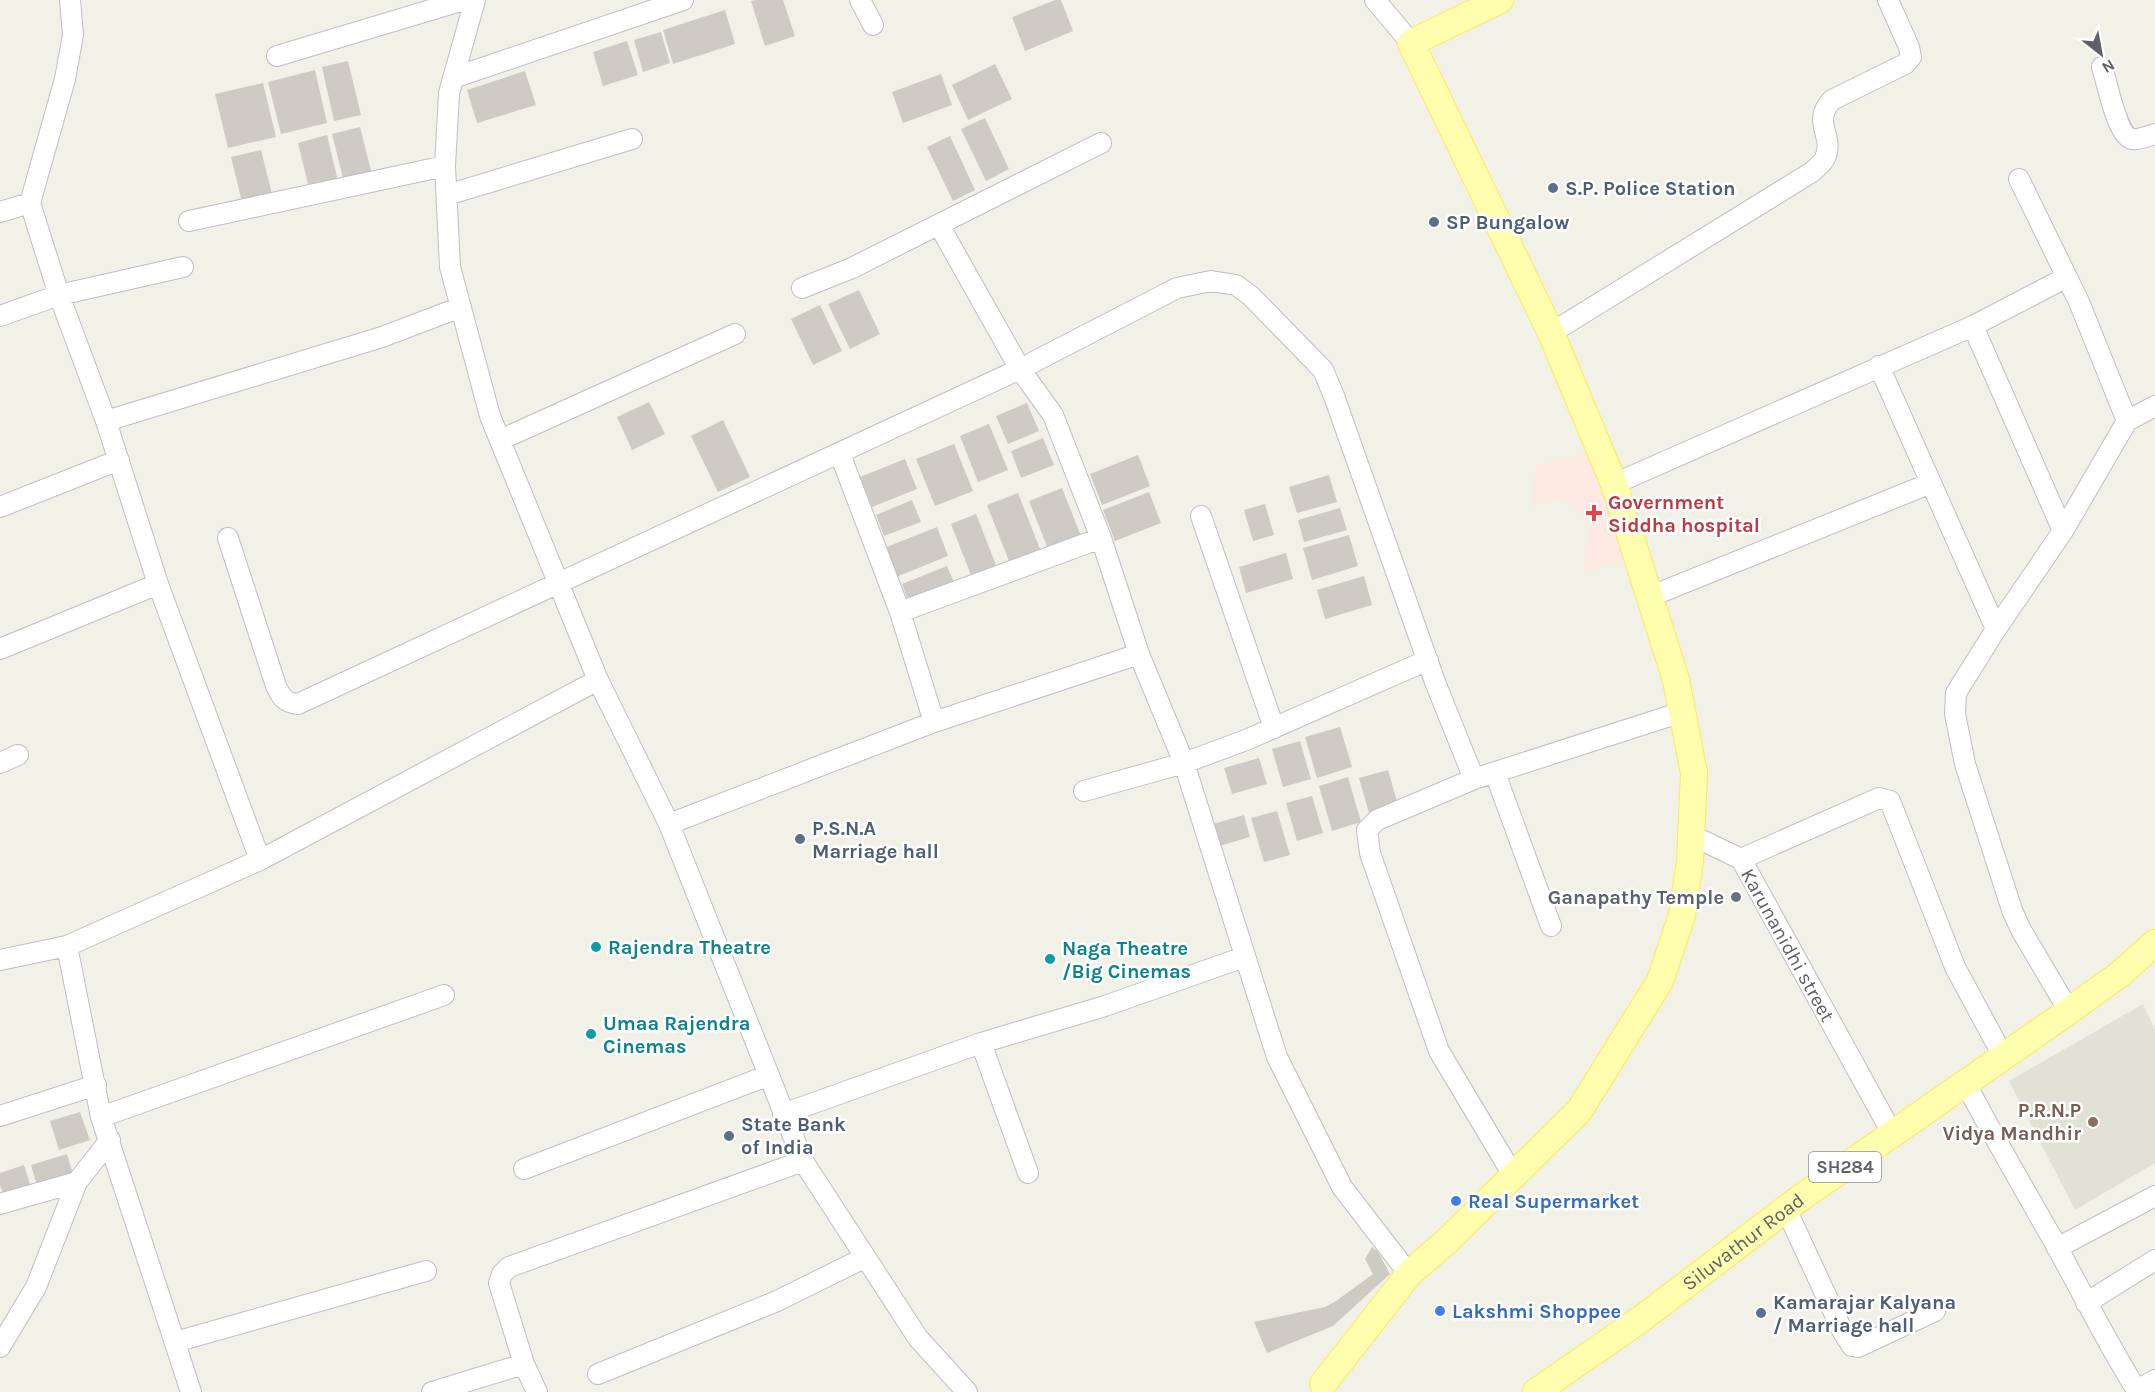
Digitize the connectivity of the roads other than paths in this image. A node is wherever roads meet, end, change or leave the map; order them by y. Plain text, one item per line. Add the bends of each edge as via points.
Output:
1 (70, 0) edge
2 (464, 0) edge
3 (475, 0) edge
4 (683, 0) edge
5 (860, 0) edge
6 (1375, 0) edge
7 (1500, 0) edge
8 (1888, 0) edge
9 (873, 25) dead end
10 (1411, 42) junction
11 (276, 56) dead end
12 (2102, 67) dead end
13 (453, 78) junction
14 (2155, 134) edge
15 (632, 139) dead end
16 (1101, 142) dead end
17 (445, 166) junction
18 (2019, 179) dead end
19 (447, 195) junction
20 (30, 203) junction
21 (0, 212) edge
22 (189, 221) dead end
23 (939, 225) junction
24 (183, 267) dead end
25 (2067, 277) junction
26 (802, 288) dead end
27 (59, 295) junction
28 (461, 307) junction
29 (0, 316) edge
30 (1973, 326) junction
31 (1551, 333) junction
32 (735, 334) dead end
33 (1879, 366) junction
34 (1020, 369) junction
35 (2155, 406) edge
36 (106, 421) junction
37 (2127, 421) junction
38 (500, 440) junction
39 (840, 454) junction
40 (119, 460) junction
41 (1931, 483) junction
42 (1614, 484) junction
43 (0, 507) edge
44 (1201, 516) dead end
45 (2063, 531) junction
46 (228, 538) dead end
47 (1101, 538) junction
48 (158, 584) junction
49 (558, 584) junction
50 (1650, 597) junction
51 (900, 612) junction
52 (1996, 629) junction
53 (0, 649) edge
54 (1140, 654) junction
55 (1428, 660) junction
56 (598, 680) junction
57 (1682, 712) junction
58 (934, 722) junction
59 (1274, 728) junction
60 (1184, 763) junction
61 (1495, 772) junction
62 (1474, 779) junction
63 (1084, 791) dead end
64 (669, 824) junction
65 (1691, 835) junction
66 (1741, 859) junction
67 (260, 860) junction
68 (1551, 926) dead end
69 (2155, 943) edge
70 (67, 946) junction
71 (1244, 957) junction
72 (0, 960) edge
73 (444, 995) dead end
74 (2069, 1011) junction
75 (981, 1043) junction
76 (2003, 1056) junction
77 (769, 1075) junction
78 (1965, 1082) junction
79 (96, 1085) junction
80 (783, 1114) junction
81 (0, 1116) edge
82 (101, 1117) junction
83 (1892, 1133) junction
84 (110, 1140) junction
85 (803, 1161) junction
86 (524, 1169) dead end
87 (1029, 1173) dead end
88 (1513, 1175) junction
89 (77, 1182) junction
90 (2155, 1196) edge
91 (0, 1204) edge
92 (1786, 1209) junction
93 (2057, 1248) junction
94 (864, 1258) junction
95 (2155, 1260) edge
96 (426, 1271) dead end
97 (1409, 1274) junction
98 (2086, 1303) junction
99 (1935, 1311) dead end
100 (175, 1342) junction
101 (0, 1347) edge
102 (524, 1364) junction
103 (598, 1374) dead end
104 (2155, 1380) edge
105 (1321, 1389) edge
106 (2137, 1391) edge
107 (192, 1392) edge
108 (432, 1392) edge
109 (537, 1392) edge
110 (967, 1392) edge
111 (1536, 1392) edge

1 - 20 street via 73,35 65,79
2 - 11 street
3 - 13 street
4 - 13 street
5 - 9 street
6 - 10 street
7 - 10 main road
8 - 31 street via 1911,57 1825,108 1822,118 1828,147 1825,159 1812,172
10 - 31 main road
12 - 14 street via 2125,136 2140,139
13 - 17 street
15 - 19 street
16 - 23 street
17 - 19 street
17 - 22 street
18 - 25 street
19 - 28 street via 450,267
20 - 21 street
20 - 27 street
23 - 26 street
23 - 34 street
24 - 27 street
25 - 30 street
25 - 37 street
27 - 29 street
27 - 36 street
28 - 36 street via 382,337
28 - 38 street
30 - 33 street
30 - 45 street
31 - 42 main road
32 - 38 street
33 - 41 street
33 - 42 street
34 - 39 street
34 - 47 street via 1053,415
34 - 55 street via 1177,288 1211,281 1236,285 1323,370
35 - 37 street
36 - 40 street
37 - 45 street
38 - 49 street
39 - 49 street
39 - 51 street
40 - 43 street
40 - 48 street
41 - 50 street
41 - 52 street
42 - 50 main road
44 - 59 street
45 - 52 street
46 - 49 street via 276,686 289,703 298,704
47 - 51 street
47 - 54 street
48 - 53 street
48 - 67 street
49 - 56 street
50 - 57 main road
51 - 58 street
52 - 74 street via 1956,693 1955,714 1965,764 2012,910
54 - 58 street
54 - 60 street
55 - 59 street
55 - 62 street
56 - 64 street
56 - 67 street
57 - 61 street
57 - 65 main road via 1694,773
58 - 64 street
59 - 60 street
60 - 63 street
60 - 71 street
61 - 62 street
61 - 68 street
62 - 88 street via 1377,820 1367,830 1370,853 1439,1052
64 - 77 street
65 - 66 street
65 - 88 main road via 1682,915 1660,981 1579,1111
66 - 76 street, Karunanidhi street via 1879,798 1890,801 1955,967
66 - 83 street, Karunanidhi street
67 - 70 street
69 - 74 main road, Siluvathur Road / SH284
70 - 72 street
70 - 79 street
71 - 75 street via 1106,1006
71 - 97 street via 1277,1057 1342,1187
73 - 82 street
74 - 76 main road, Siluvathur Road / SH284
75 - 80 street
75 - 87 street
76 - 78 main road, Siluvathur Road / SH284
77 - 80 street
77 - 86 street
78 - 83 main road, Siluvathur Road / SH284
78 - 93 street
79 - 81 street
79 - 82 street
80 - 85 street
82 - 84 street
83 - 92 main road, Siluvathur Road / SH284
84 - 89 street
84 - 100 street
85 - 94 street
85 - 102 street via 509,1267 499,1283
88 - 97 main road
89 - 91 street
89 - 101 street via 36,1287
90 - 93 street
92 - 99 street via 1852,1346 1858,1347
92 - 111 main road, Siluvathur Road / SH284 via 1641,1319
93 - 98 street
94 - 103 street via 777,1301
94 - 110 street via 918,1338
95 - 98 street
96 - 100 street
97 - 105 main road
98 - 106 street
100 - 107 street
102 - 108 street
102 - 109 street
104 - 106 street

